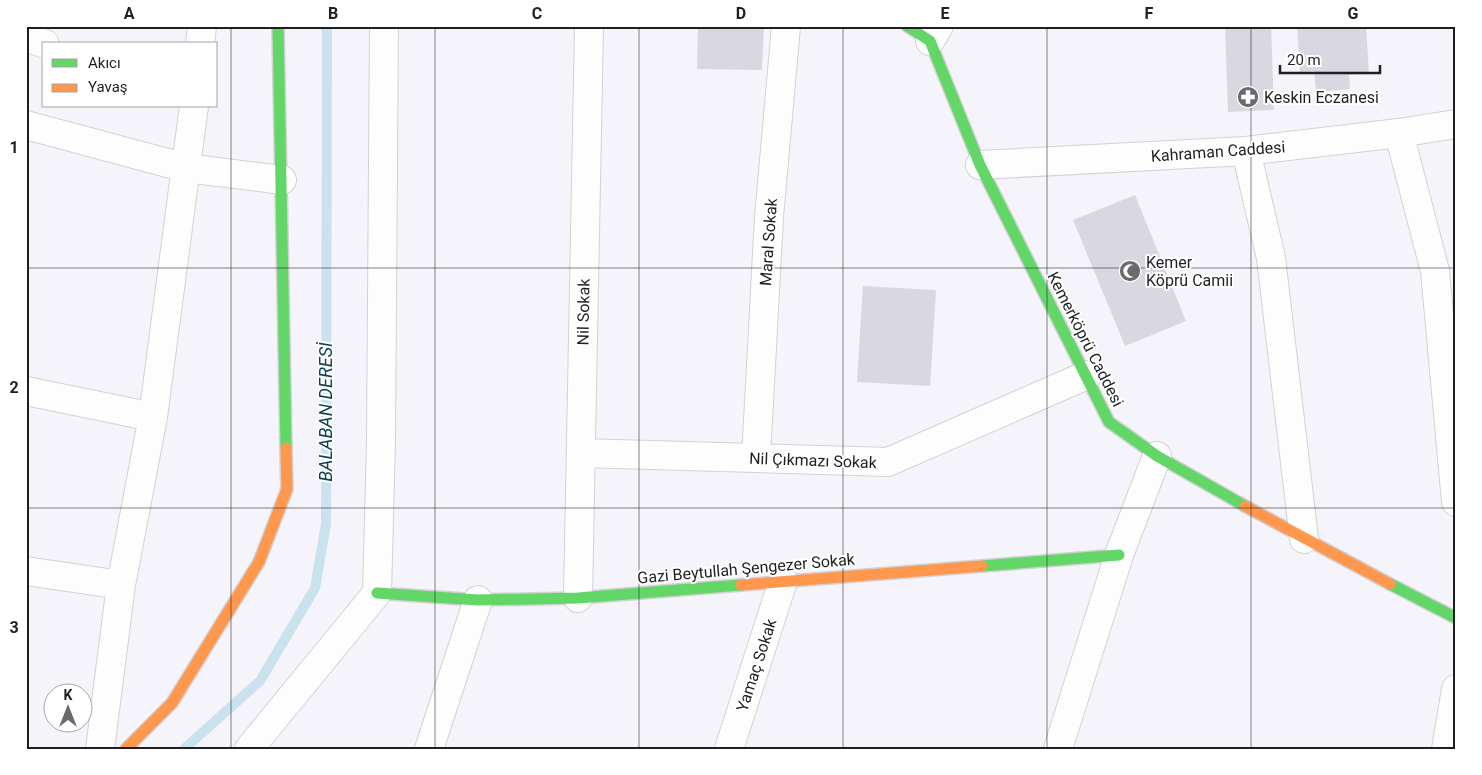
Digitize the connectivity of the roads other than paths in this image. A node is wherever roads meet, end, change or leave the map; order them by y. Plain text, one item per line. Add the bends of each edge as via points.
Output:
1 (202, 26) edge
2 (278, 26) edge
3 (384, 26) edge
4 (589, 26) edge
5 (786, 26) edge
6 (907, 26) edge
7 (934, 34) edge
8 (26, 37) edge
9 (200, 42) edge
10 (42, 43) edge
11 (194, 108) edge
12 (1456, 124) edge
13 (26, 125) edge
14 (1400, 133) junction
15 (1246, 151) junction
16 (980, 165) junction
17 (186, 168) junction
18 (282, 180) junction
19 (1086, 375) junction
20 (26, 391) edge
21 (153, 417) junction
22 (581, 453) junction
23 (1157, 456) junction
24 (756, 458) junction
25 (1456, 502) edge
26 (1304, 539) junction
27 (1119, 555) junction
28 (26, 571) edge
29 (783, 581) junction
30 (121, 585) junction
31 (376, 593) junction
32 (578, 598) junction
33 (478, 600) junction
34 (1456, 618) edge
35 (1456, 689) edge
36 (100, 749) edge
37 (126, 749) edge
38 (249, 749) edge
39 (429, 749) edge
40 (729, 749) edge
41 (1058, 749) edge
42 (1446, 749) edge

1 - 9 street
2 - 18 street
3 - 31 street via 381,441
4 - 22 street, Nil Sokak
5 - 24 street, Maral Sokak via 769,217
6 - 7 street, Kemerköprü Caddesi
7 - 16 street, Kemerköprü Caddesi
8 - 10 street
11 - 17 street
12 - 14 street, Kahraman Caddesi
13 - 17 street
14 - 15 street, Kahraman Caddesi
14 - 25 street via 1435,271
15 - 16 street, Kahraman Caddesi
15 - 26 street via 1271,258
16 - 19 street, Kemerköprü Caddesi
17 - 18 street
17 - 21 street
18 - 37 street via 287,489 259,562 177,695
19 - 23 street, Kemerköprü Caddesi via 1110,422
19 - 24 street, Nil Çıkmazı Sokak via 888,462
20 - 21 street
21 - 30 street
22 - 24 street, Nil Çıkmazı Sokak
22 - 32 street, Nil Sokak
23 - 26 street, Kemerköprü Caddesi
23 - 27 street
26 - 34 street, Kemerköprü Caddesi
27 - 29 street, Gazi Beytullah Şengezer Sokak
27 - 41 street
28 - 30 street
29 - 32 street, Gazi Beytullah Şengezer Sokak
29 - 40 street, Yamaç Sokak
30 - 36 street
31 - 33 street, Gazi Beytullah Şengezer Sokak
31 - 38 street
32 - 33 street, Gazi Beytullah Şengezer Sokak
33 - 39 street
35 - 42 street

